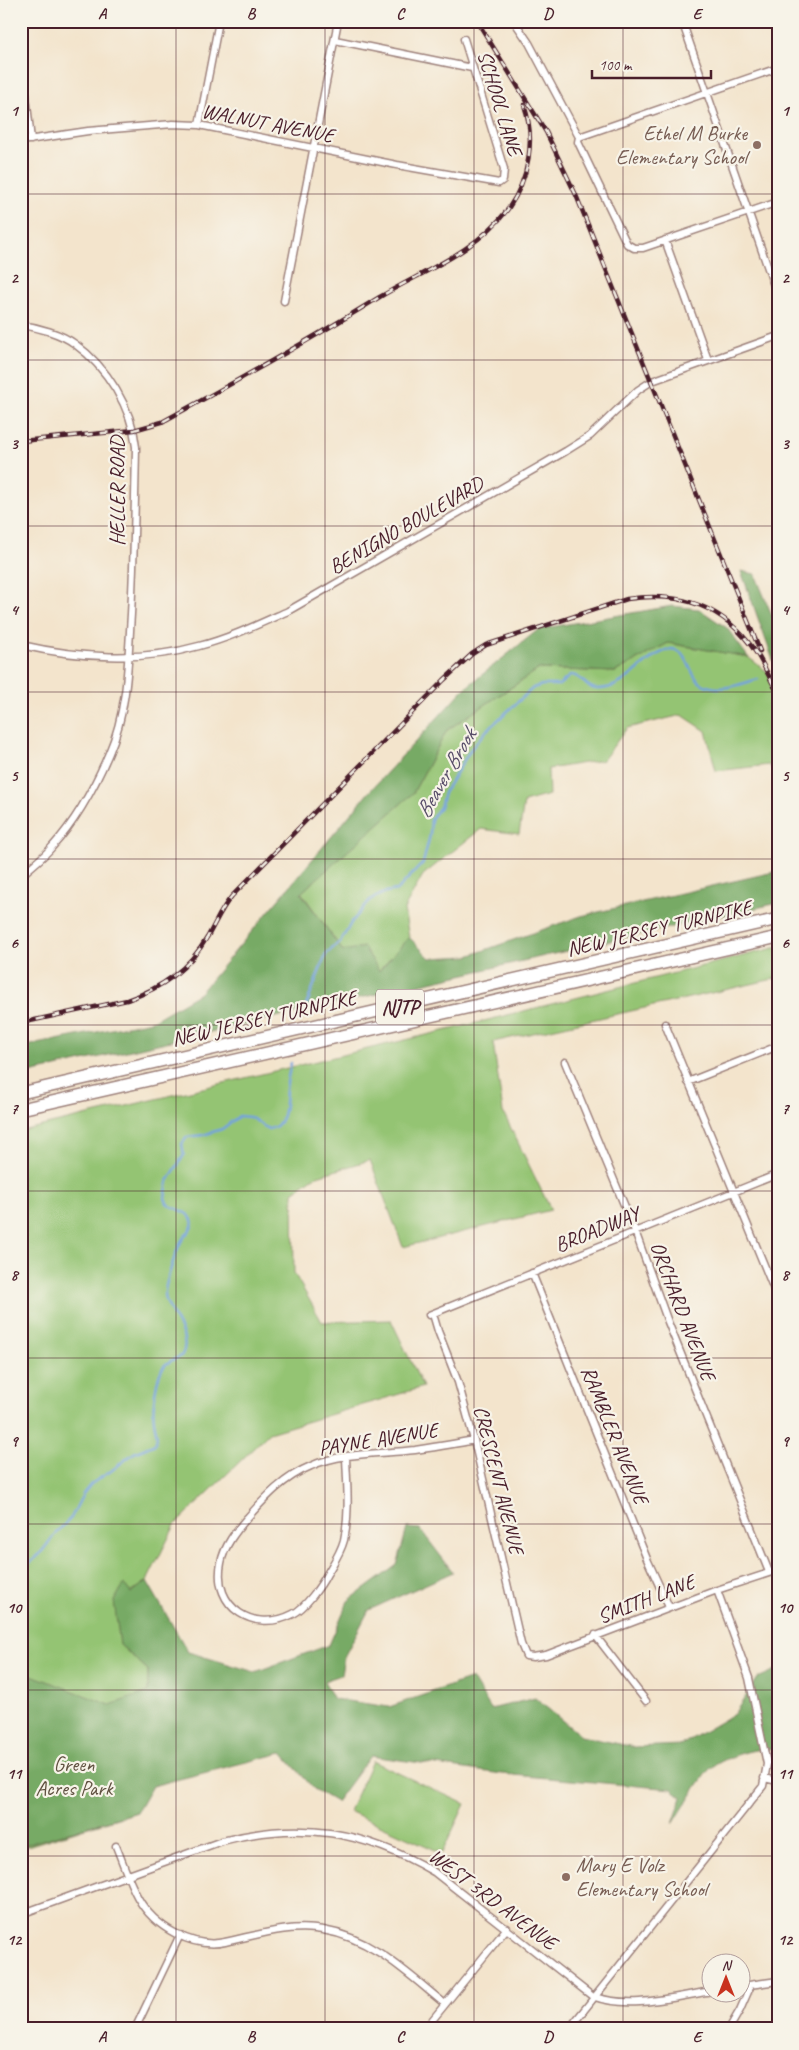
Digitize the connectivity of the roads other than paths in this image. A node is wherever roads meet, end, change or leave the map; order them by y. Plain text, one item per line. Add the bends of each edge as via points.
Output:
1 (219, 21) edge
2 (338, 21) edge
3 (514, 21) edge
4 (682, 21) edge
5 (464, 39) dead end
6 (335, 40) junction
7 (21, 52) edge
8 (472, 68) junction
9 (778, 68) edge
10 (707, 93) junction
11 (199, 124) junction
12 (579, 137) junction
13 (31, 140) junction
14 (21, 141) edge
15 (315, 149) junction
16 (503, 177) joint
17 (778, 202) edge
18 (749, 212) junction
19 (665, 240) junction
20 (778, 297) edge
21 (284, 301) dead end
22 (21, 325) edge
23 (778, 336) edge
24 (708, 360) junction
25 (21, 645) edge
26 (129, 656) junction
27 (21, 876) edge
28 (778, 919) edge
29 (778, 938) edge
30 (665, 1024) dead end
31 (778, 1046) edge
32 (565, 1062) dead end
33 (688, 1082) junction
34 (21, 1092) edge
35 (21, 1109) edge
36 (778, 1174) edge
37 (734, 1192) junction
38 (634, 1231) junction
39 (532, 1273) junction
40 (778, 1299) edge
41 (431, 1314) joint
42 (474, 1440) junction
43 (346, 1458) junction
44 (778, 1570) edge
45 (769, 1572) junction
46 (717, 1590) junction
47 (669, 1608) junction
48 (595, 1635) junction
49 (526, 1656) joint
50 (646, 1701) dead end
51 (764, 1778) junction
52 (778, 1781) edge
53 (116, 1846) dead end
54 (129, 1876) junction
55 (21, 1914) edge
56 (507, 1928) junction
57 (180, 1935) junction
58 (778, 1981) edge
59 (752, 1985) edge
60 (702, 1992) edge
61 (595, 1997) junction
62 (744, 2002) edge
63 (445, 2004) junction
64 (135, 2029) edge
65 (425, 2029) edge
66 (569, 2029) edge
67 (729, 2029) edge

1 - 11 street
2 - 6 street
3 - 12 street
4 - 10 street
5 - 8 street, SCHOOL LANE
6 - 8 street
6 - 15 street
7 - 13 street
8 - 16 street, SCHOOL LANE via 504,169
9 - 10 street
10 - 12 street
10 - 18 street
11 - 13 street, WALNUT AVENUE via 88,131
11 - 15 street, WALNUT AVENUE
12 - 19 street via 578,142 626,244 643,248
13 - 14 street, WALNUT AVENUE
15 - 16 street, WALNUT AVENUE via 499,182
15 - 21 street
17 - 18 street
18 - 19 street
18 - 20 street
19 - 24 street
22 - 26 street, HELLER ROAD via 74,343 94,361 127,410 134,430 134,551
23 - 24 street, BENIGNO BOULEVARD
24 - 26 street, BENIGNO BOULEVARD via 652,381 638,390 590,436 288,611 199,647
25 - 26 street, BENIGNO BOULEVARD via 70,654
26 - 27 street, HELLER ROAD via 118,727 91,789 52,848
28 - 34 highway, NEW JERSEY TURNPIKE / NJTP
29 - 35 highway, NEW JERSEY TURNPIKE / NJTP
30 - 33 street
31 - 33 street
32 - 38 street, ORCHARD AVENUE
33 - 37 street
36 - 37 street, BROADWAY
37 - 38 street, BROADWAY
37 - 40 street
38 - 39 street, BROADWAY
38 - 45 street, ORCHARD AVENUE
39 - 41 street, BROADWAY
39 - 47 street, RAMBLER AVENUE
41 - 42 street, CRESCENT AVENUE via 458,1382
42 - 43 street, PAYNE AVENUE
42 - 49 street, CRESCENT AVENUE
43 - 43 street, PAYNE AVENUE via 348,1514 343,1542 320,1586 298,1610 284,1618 256,1620 235,1611 221,1588 220,1571 225,1549 237,1530 268,1494 293,1474 312,1465
44 - 45 street, SMITH LANE
45 - 46 street, SMITH LANE
46 - 47 street, SMITH LANE
46 - 51 street via 748,1678 767,1764
47 - 48 street, SMITH LANE
48 - 49 street, SMITH LANE via 546,1655
48 - 50 street
51 - 52 street
51 - 61 street via 763,1786
53 - 54 street
54 - 55 street, WEST 3RD AVENUE
54 - 56 street, WEST 3RD AVENUE via 253,1832 283,1830 347,1835 379,1844 414,1860 461,1891
54 - 57 street via 139,1900 157,1920
56 - 61 street, WEST 3RD AVENUE
56 - 63 street
57 - 63 street via 187,1939 222,1942 278,1929 324,1930 378,1950
57 - 64 street
58 - 59 street
60 - 61 street, WEST 3RD AVENUE via 620,2003
61 - 66 street
62 - 67 street
63 - 65 street

